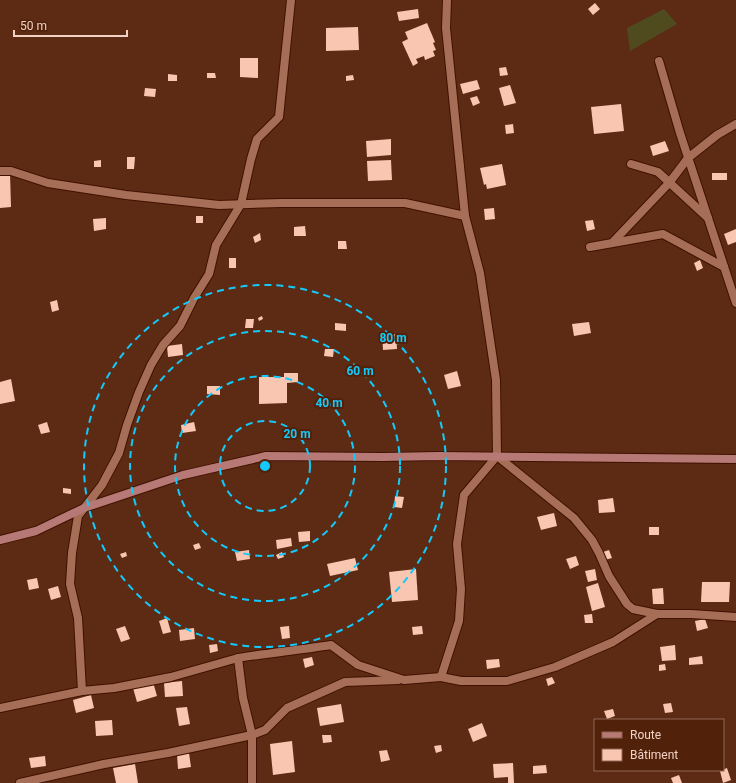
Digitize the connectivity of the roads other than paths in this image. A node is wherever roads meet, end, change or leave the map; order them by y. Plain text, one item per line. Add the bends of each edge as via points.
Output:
1 (291, 0) edge
2 (446, 0) edge
3 (658, 61) dead end
4 (736, 124) edge
5 (688, 158) junction
6 (631, 164) dead end
7 (0, 171) edge
8 (670, 183) junction
9 (241, 204) junction
10 (465, 216) junction
11 (708, 219) junction
12 (612, 243) junction
13 (590, 247) dead end
14 (724, 267) junction
15 (736, 303) edge
16 (497, 456) junction
17 (736, 459) edge
18 (84, 508) junction
19 (0, 540) edge
20 (657, 614) junction
21 (736, 617) edge
22 (238, 658) junction
23 (441, 677) junction
24 (404, 680) junction
25 (82, 691) junction
26 (0, 708) edge
27 (252, 735) junction
28 (20, 783) edge
29 (252, 783) edge

1 - 9 street via 279,117 257,139
2 - 10 street via 446,28
3 - 5 street
4 - 5 street via 717,135
5 - 8 street
5 - 11 street
6 - 8 street via 658,172
7 - 9 street via 11,171 48,183 126,194 219,205
8 - 11 street
8 - 12 street
9 - 10 street via 405,203
9 - 18 street via 216,245 209,274 180,326 151,365 127,425 119,453 102,485
10 - 16 street via 480,273 496,380
11 - 14 street
12 - 13 street
12 - 14 street via 662,234
14 - 15 street
16 - 17 street
16 - 18 street via 266,456 183,475
16 - 20 street via 574,518 592,540 609,576 627,604 633,609
16 - 23 street via 464,495 457,544 461,589 459,621
18 - 19 street via 36,531
18 - 25 street via 78,516 70,584 78,618
20 - 21 street
20 - 23 street via 613,642 554,667 507,681 461,681
22 - 24 street via 331,645 358,665
22 - 25 street via 171,677 114,688
22 - 27 street via 243,698
23 - 24 street
24 - 27 street via 345,682 287,708 265,730
25 - 26 street
27 - 28 street
27 - 29 street

